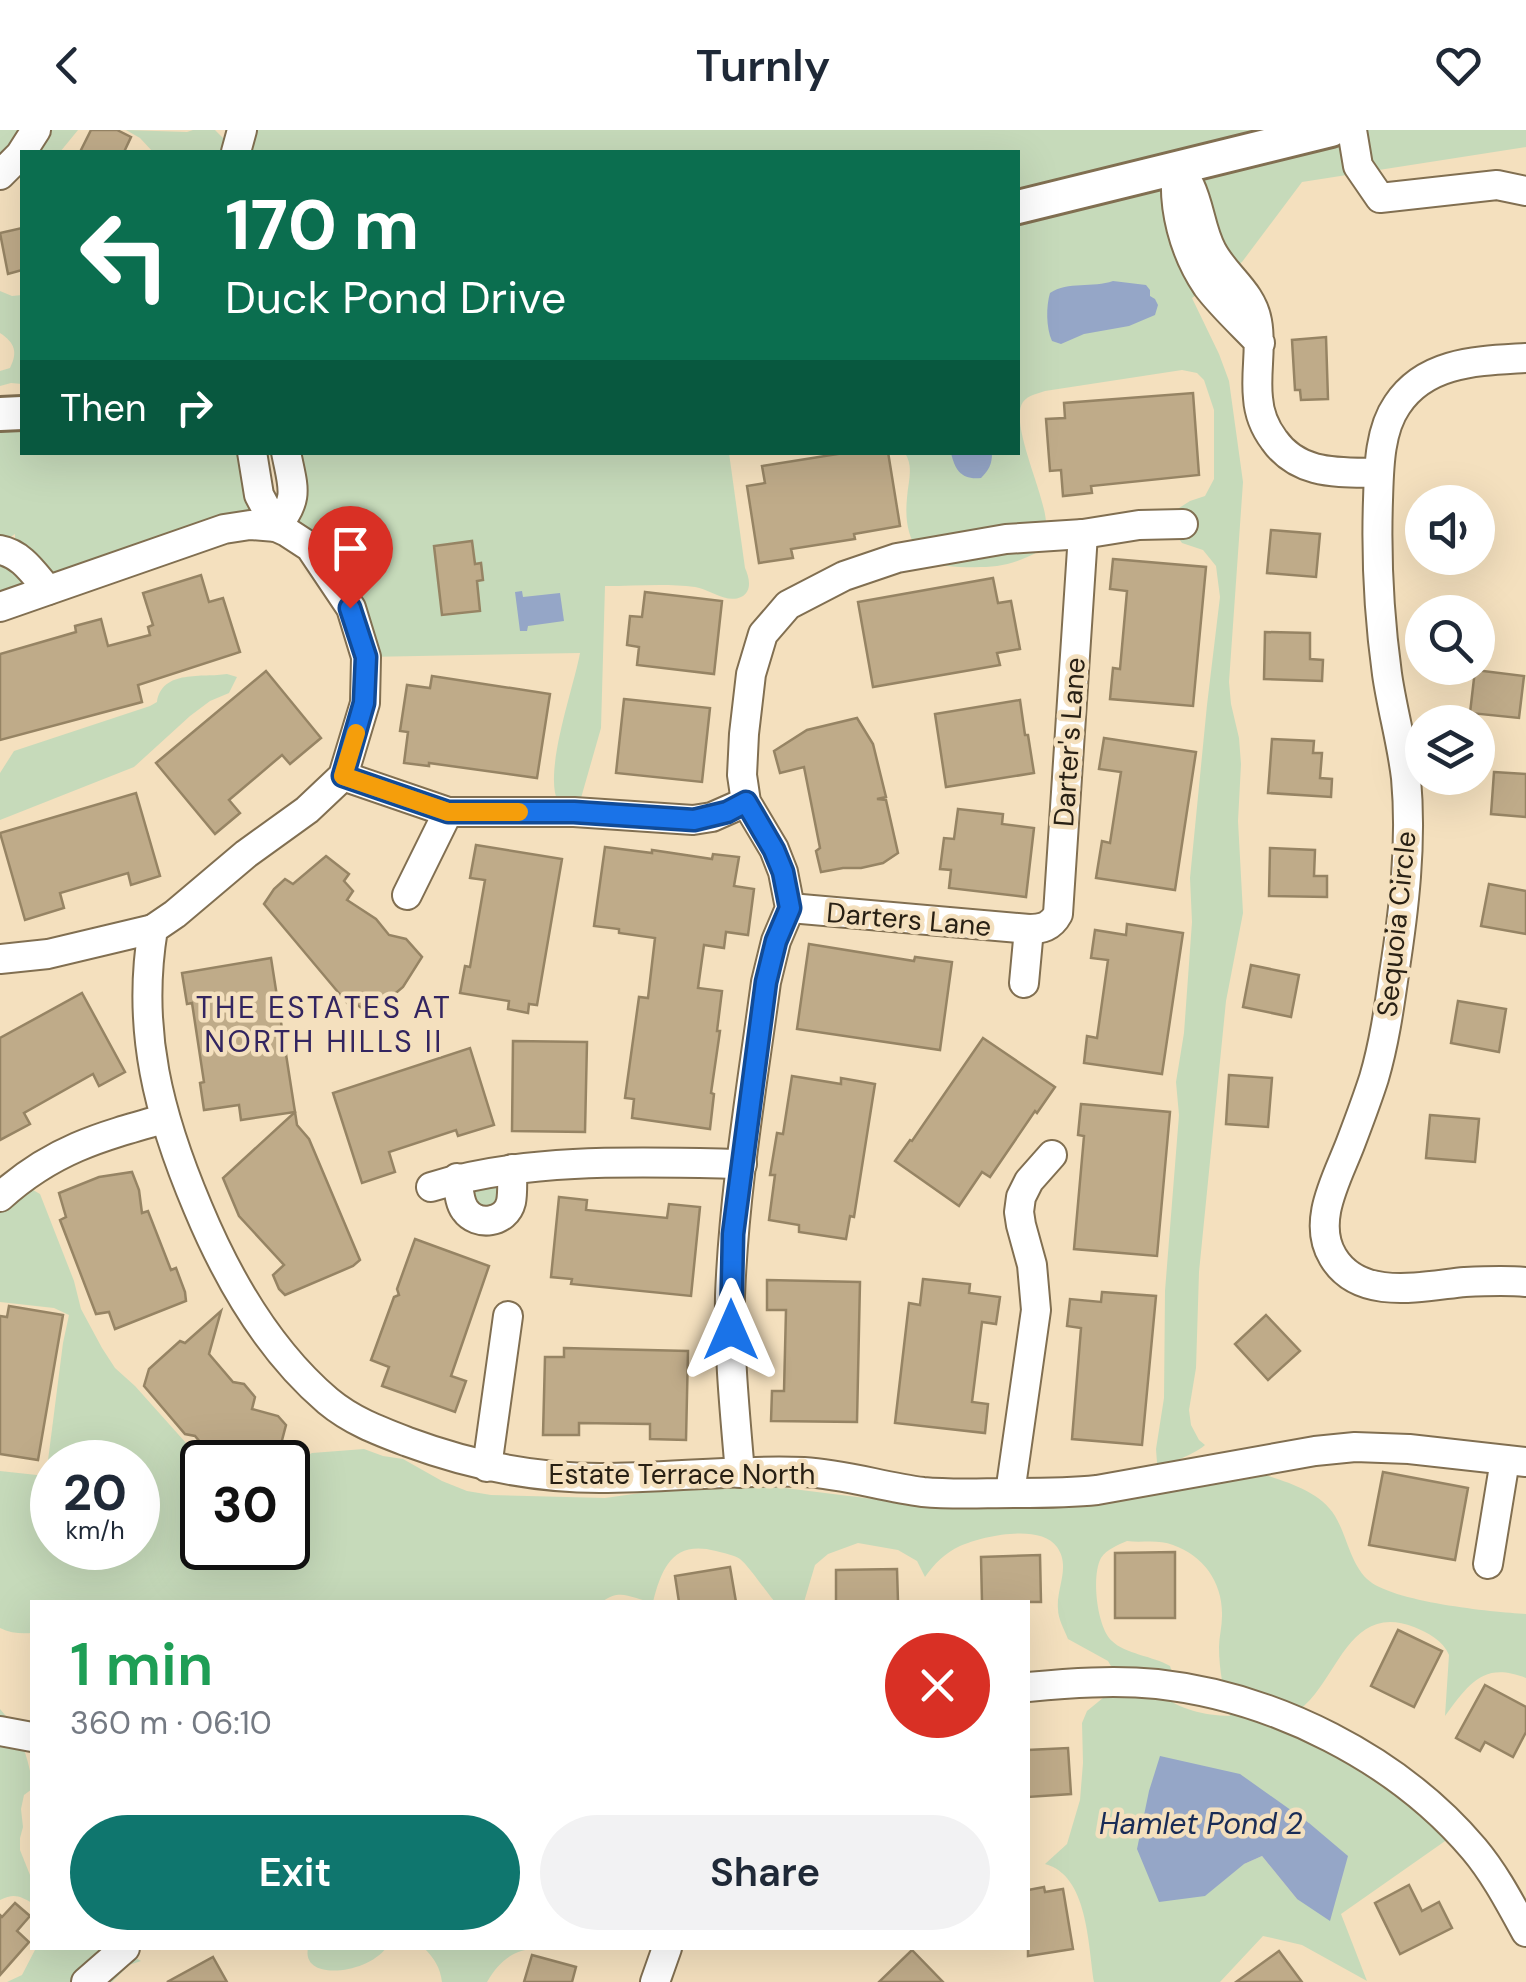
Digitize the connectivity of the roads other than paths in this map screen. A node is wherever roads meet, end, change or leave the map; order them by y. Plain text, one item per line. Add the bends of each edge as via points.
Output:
1 (1331, 130) edge
2 (1352, 130) edge
3 (20, 155) edge
4 (1177, 167) junction
5 (0, 175) edge
6 (1526, 191) edge
7 (1020, 206) edge
8 (1526, 358) edge
9 (252, 455) edge
10 (287, 455) edge
11 (1378, 473) junction
12 (1184, 524) dead end
13 (276, 527) junction
14 (1083, 534) junction
15 (0, 550) edge
16 (48, 590) junction
17 (0, 607) edge
18 (343, 776) junction
19 (746, 802) junction
20 (448, 812) junction
21 (407, 895) dead end
22 (790, 908) junction
23 (1029, 929) junction
24 (153, 930) junction
25 (0, 959) edge
26 (1024, 984) dead end
27 (164, 1119) junction
28 (1052, 1155) dead end
29 (742, 1164) junction
30 (512, 1169) junction
31 (0, 1196) edge
32 (1526, 1282) edge
33 (508, 1316) dead end
34 (1515, 1461) edge
35 (487, 1466) junction
36 (740, 1473) junction
37 (1010, 1493) junction
38 (1488, 1564) dead end
39 (1030, 1687) edge
40 (0, 1732) edge
41 (30, 1736) edge
42 (1526, 1932) edge
43 (123, 1950) edge
44 (666, 1950) edge
45 (86, 1982) edge
46 (655, 1982) edge

1 - 4 main road
2 - 6 street via 1358,166 1380,198 1496,185
3 - 5 street
4 - 7 main road
4 - 11 street via 1190,185 1212,252 1252,305 1260,343 1257,397 1279,447 1320,471
8 - 11 street, Sequoia Circle via 1456,364 1418,382 1390,418
9 - 13 street via 259,495
10 - 13 street via 293,502
11 - 32 street, Sequoia Circle via 1380,613 1406,778 1402,926 1374,1077 1333,1186 1325,1238 1342,1270 1388,1289
12 - 14 street
13 - 16 street via 224,529
13 - 18 street via 310,547 350,608 366,657 364,703
14 - 19 street via 896,558 788,605 763,634 750,674
14 - 23 street, Darter's Lane via 1058,914 1048,926
15 - 16 street via 17,557
16 - 17 street
18 - 20 street
18 - 24 street
19 - 20 street via 694,820
19 - 22 street via 774,850
20 - 21 street
22 - 23 street, Darters Lane
22 - 29 street via 766,982
23 - 26 street
24 - 25 street
24 - 27 street, Estate Terrace North via 147,1016
27 - 31 street via 68,1149
27 - 35 street, Estate Terrace North via 214,1246 294,1369 356,1421
28 - 37 street via 1029,1182 1020,1212 1036,1310
29 - 30 street
29 - 36 street via 730,1300
30 - 30 street via 444,1182 472,1217 495,1220 511,1202
33 - 35 street
34 - 37 street, Estate Terrace North via 1355,1448 1097,1490
34 - 38 street
35 - 36 street, Estate Terrace North via 598,1478
36 - 37 street, Estate Terrace North via 809,1472 920,1491
39 - 42 street via 1155,1684 1254,1705 1301,1723 1376,1764 1448,1821 1502,1888
40 - 41 street
43 - 45 street
44 - 46 street

